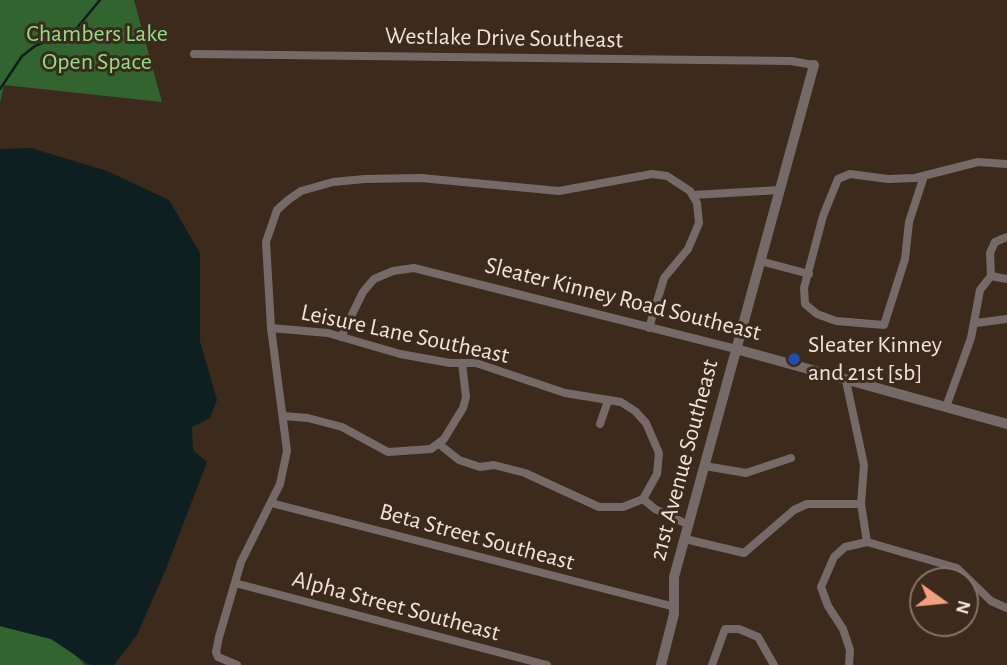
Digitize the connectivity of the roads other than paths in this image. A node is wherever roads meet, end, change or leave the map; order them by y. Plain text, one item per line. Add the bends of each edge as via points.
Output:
1 (194, 54) dead end
2 (814, 65) joint
3 (1007, 164) edge
4 (924, 176) junction
5 (780, 190) junction
6 (693, 195) junction
7 (1007, 237) edge
8 (760, 261) junction
9 (809, 274) junction
10 (991, 276) junction
11 (1007, 279) edge
12 (1007, 319) edge
13 (975, 323) junction
14 (271, 328) junction
15 (649, 328) junction
16 (341, 337) junction
17 (736, 349) junction
18 (462, 363) junction
19 (846, 381) junction
20 (608, 401) junction
21 (946, 407) junction
22 (283, 416) junction
23 (600, 424) dead end
24 (1007, 424) edge
25 (439, 444) junction
26 (791, 458) dead end
27 (705, 466) junction
28 (643, 499) junction
29 (271, 503) junction
30 (862, 504) junction
31 (689, 524) junction
32 (685, 539) junction
33 (867, 542) junction
34 (235, 583) junction
35 (675, 607) junction
36 (1007, 608) edge
37 (237, 665) edge
38 (547, 665) edge
39 (661, 665) edge
40 (712, 665) edge
41 (774, 665) edge
42 (849, 665) edge

1 - 2 street, Westlake Drive Southeast via 792,61
2 - 5 street, 21st Avenue Southeast
3 - 4 street via 978,162
4 - 9 street via 888,179 850,174 838,178
4 - 9 street via 884,324 846,322 817,314 805,304
5 - 6 street
5 - 8 street, 21st Avenue Southeast
6 - 14 street via 680,182 652,174 559,191 410,178 332,182 301,191 277,210 269,226
6 - 15 street via 699,223 696,234 664,278
7 - 10 street via 995,242 990,253
8 - 9 street
8 - 17 street, 21st Avenue Southeast
10 - 11 street
10 - 13 street via 980,290
12 - 13 street
13 - 21 street
14 - 16 street, Leisure Lane Southeast
14 - 22 street
15 - 16 street, Sleater Kinney Road Southeast via 414,268 374,279
15 - 17 street, Sleater Kinney Road Southeast
16 - 18 street, Leisure Lane Southeast via 400,354
17 - 19 street, Sleater Kinney Road Southeast
17 - 27 street, 21st Avenue Southeast
18 - 20 street, Leisure Lane Southeast via 476,363 565,393
18 - 25 street via 463,408
19 - 21 street, Sleater Kinney Road Southeast
19 - 30 street via 864,465
20 - 23 street
20 - 28 street, Leisure Lane Southeast via 621,402 635,411 655,439 659,466
21 - 24 street, Sleater Kinney Road Southeast
22 - 25 street via 342,428 388,452 417,452
22 - 29 street via 287,451
25 - 28 street via 459,460 525,473 598,507 623,507
26 - 27 street via 746,473
27 - 31 street, 21st Avenue Southeast
28 - 31 street
29 - 34 street
29 - 35 street, Beta Street Southeast
30 - 32 street via 807,504 744,553
30 - 33 street
31 - 32 street, 21st Avenue Southeast
32 - 35 street, 21st Avenue Southeast via 673,588
33 - 36 street via 957,568 992,601
33 - 42 street via 845,547 834,557 821,587 843,629
34 - 37 street via 216,652
34 - 38 street, Alpha Street Southeast
35 - 39 street, 21st Avenue Southeast
40 - 41 street via 725,629 739,629 758,637

